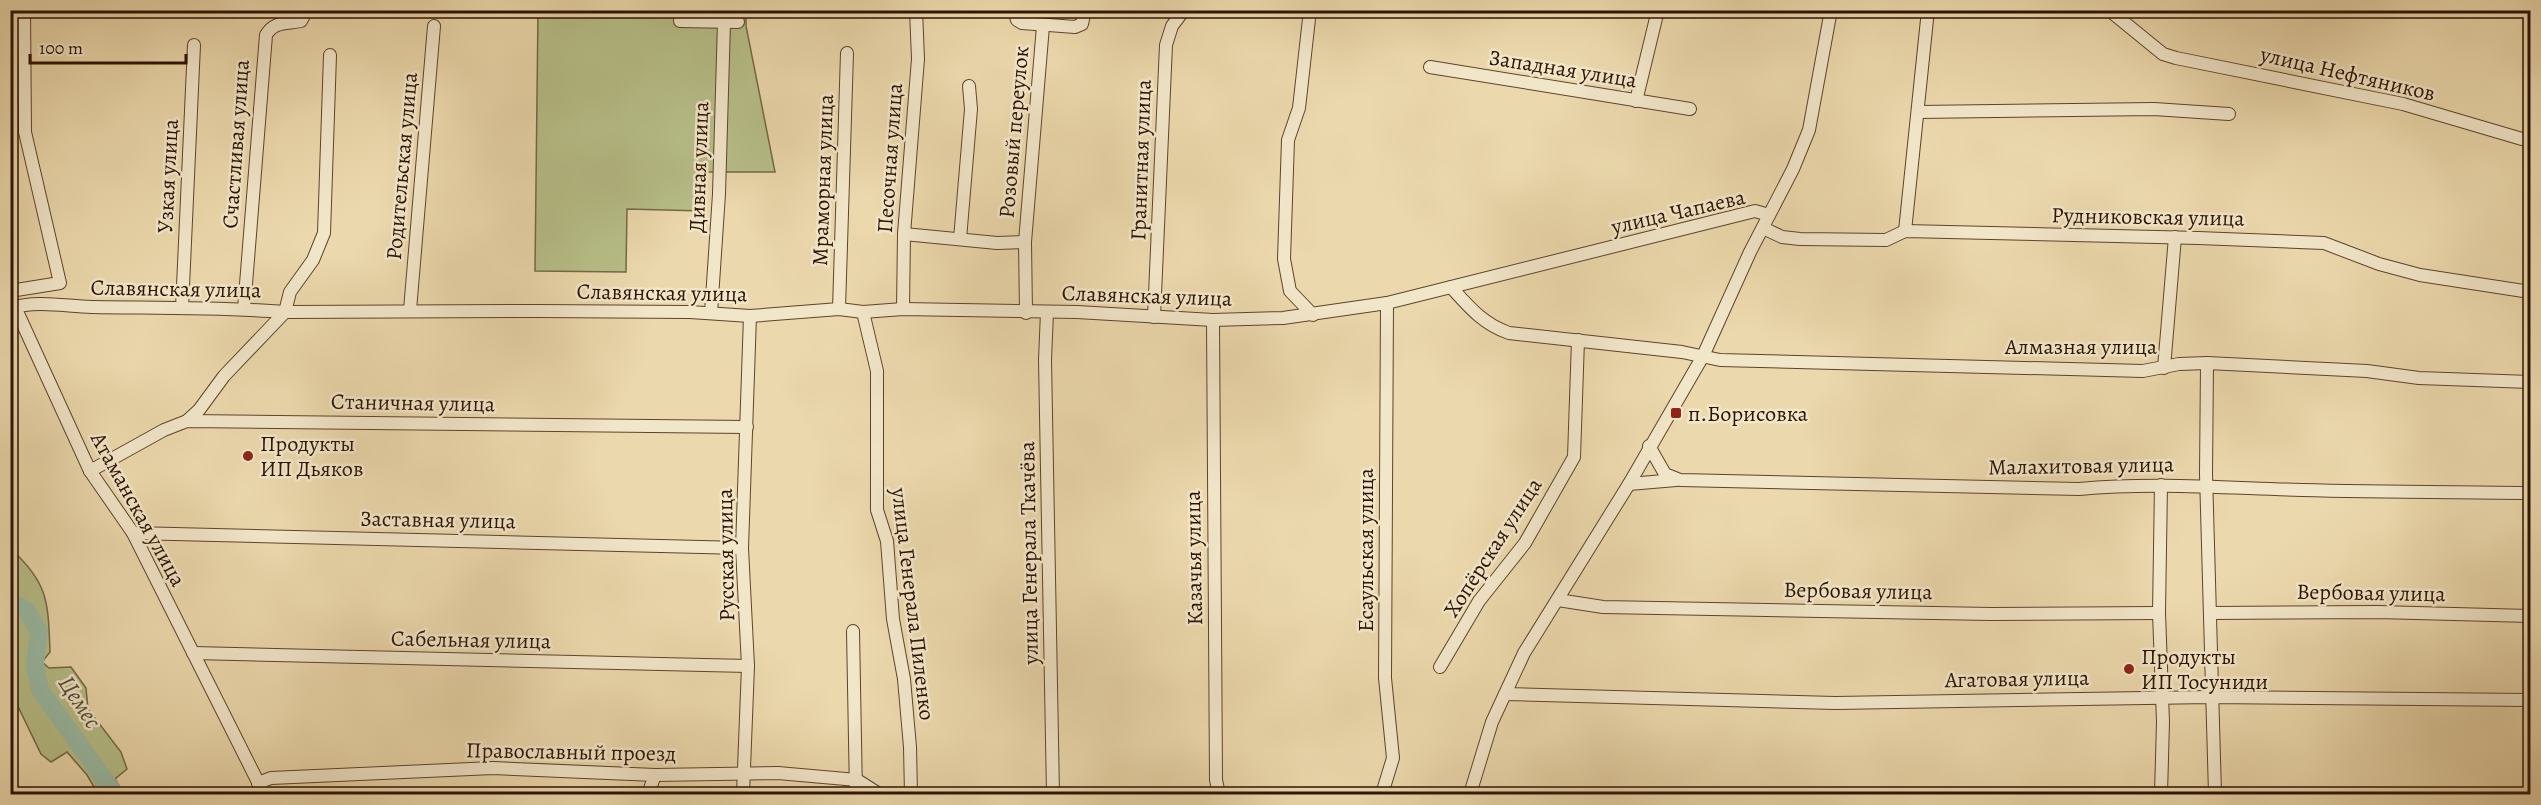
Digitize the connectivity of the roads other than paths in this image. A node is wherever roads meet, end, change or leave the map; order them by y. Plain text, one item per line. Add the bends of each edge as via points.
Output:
1 (24, 10) edge
2 (916, 10) edge
3 (1014, 10) edge
4 (1085, 10) edge
5 (1184, 10) edge
6 (1311, 10) edge
7 (1658, 10) edge
8 (1831, 10) edge
9 (1928, 10) edge
10 (2109, 10) edge
11 (307, 11) edge
12 (680, 16) edge
13 (724, 22) junction
14 (738, 22) dead end
15 (434, 26) dead end
16 (1043, 26) junction
17 (194, 45) dead end
18 (847, 53) dead end
19 (330, 55) dead end
20 (1430, 67) dead end
21 (969, 86) dead end
22 (1636, 101) junction
23 (1690, 109) dead end
24 (1918, 112) junction
25 (2229, 114) dead end
26 (2522, 139) dead end
27 (1769, 215) junction
28 (1762, 228) junction
29 (1905, 231) junction
30 (904, 234) junction
31 (2175, 237) junction
32 (960, 239) junction
33 (1025, 242) junction
34 (1451, 287) junction
35 (10, 291) edge
36 (2530, 292) edge
37 (1387, 303) junction
38 (13, 308) edge
39 (182, 308) junction
40 (244, 309) junction
41 (839, 309) junction
42 (903, 309) junction
43 (410, 310) junction
44 (285, 312) junction
45 (863, 312) junction
46 (1047, 312) junction
47 (711, 313) junction
48 (1026, 313) junction
49 (1312, 315) junction
50 (750, 316) junction
51 (1154, 317) junction
52 (1213, 320) junction
53 (1578, 340) junction
54 (1703, 356) junction
55 (2207, 363) junction
56 (2164, 368) junction
57 (2530, 382) edge
58 (187, 420) junction
59 (747, 427) junction
60 (1649, 446) junction
61 (90, 471) junction
62 (1680, 480) junction
63 (1629, 484) junction
64 (2161, 485) junction
65 (2206, 486) junction
66 (2530, 493) edge
67 (133, 533) junction
68 (742, 548) junction
69 (1558, 600) junction
70 (2159, 613) junction
71 (2211, 613) junction
72 (2530, 616) edge
73 (853, 631) dead end
74 (193, 653) junction
75 (748, 666) junction
76 (1440, 667) dead end
77 (1505, 694) junction
78 (2161, 697) junction
79 (2211, 697) junction
80 (2530, 700) edge
81 (655, 775) junction
82 (743, 775) junction
83 (857, 780) junction
84 (261, 789) edge
85 (648, 795) edge
86 (743, 795) edge
87 (856, 795) edge
88 (879, 795) edge
89 (911, 795) edge
90 (1053, 795) edge
91 (1219, 795) edge
92 (1382, 795) edge
93 (1470, 795) edge
94 (2161, 795) edge
95 (2215, 795) edge

1 - 35 street via 25,132 60,284
2 - 30 street, Песочная улица via 918,59
3 - 16 street via 1017,20
4 - 16 street via 1082,24 1075,27
5 - 51 street, Гранитная улица via 1172,26 1166,45
6 - 49 street via 1299,108 1288,140 1284,259 1290,291
7 - 22 street
8 - 27 street, улица Чапаева via 1809,130
9 - 24 street
10 - 26 street, улица Нефтяников via 2163,54 2403,104
11 - 40 street, Счастливая улица via 301,21 270,27 266,35
12 - 13 street
13 - 14 street
13 - 47 street, Дивная улица
15 - 43 street, Родительская улица
16 - 33 street, Розовый переулок
17 - 39 street, Узкая улица
18 - 41 street, Мраморная улица
19 - 44 street via 324,233 312,260 290,292
20 - 22 street, Западная улица
21 - 32 street via 971,110
22 - 23 street, Западная улица
24 - 25 street via 2154,109
24 - 29 street
27 - 28 street
27 - 34 street, улица Чапаева via 1755,211
28 - 29 street, Рудниковская улица via 1782,237 1800,239 1886,240
28 - 54 street
29 - 31 street, Рудниковская улица
30 - 32 street
30 - 42 street, Песочная улица
31 - 36 street, Рудниковская улица via 2324,243 2420,275
31 - 56 street
32 - 33 street
33 - 48 street, Розовый переулок
34 - 37 street, улица Чапаева
34 - 53 street, Алмазная улица via 1491,327 1509,333
37 - 49 street, Славянская улица
37 - 92 street, Есаульская улица via 1385,678 1393,758
38 - 39 street, Славянская улица via 33,302 77,307
38 - 61 street, Атаманская улица
39 - 40 street, Славянская улица
40 - 44 street, Славянская улица
41 - 45 street, Славянская улица
41 - 50 street, Славянская улица
42 - 45 street, Славянская улица
42 - 48 street, Славянская улица
43 - 44 street, Славянская улица
43 - 47 street, Славянская улица
44 - 58 street
45 - 89 street, улица Генерала Пиленко via 877,371 877,510 887,541 892,619 904,679
46 - 48 street, Славянская улица
46 - 51 street, Славянская улица
46 - 90 street, улица Генерала Ткачёва
47 - 50 street, Славянская улица
49 - 52 street, Славянская улица
50 - 59 street, Русская улица
51 - 52 street, Славянская улица
52 - 91 street, Казачья улица
53 - 54 street, Алмазная улица
53 - 76 street, Хопёрская улица via 1574,457 1525,543 1479,601
54 - 56 street, Алмазная улица via 1720,360 2143,371
54 - 60 street
55 - 56 street, Алмазная улица
55 - 57 street, Алмазная улица
55 - 65 street
58 - 59 street, Станичная улица
58 - 61 street, Станичная улица
59 - 68 street, Русская улица
60 - 62 street via 1665,474
60 - 63 street
61 - 67 street, Атаманская улица
62 - 63 street, Малахитовая улица
62 - 64 street, Малахитовая улица via 2079,489
63 - 69 street
64 - 65 street, Малахитовая улица
64 - 70 street
65 - 66 street, Малахитовая улица
65 - 71 street
67 - 68 street, Заставная улица
67 - 74 street, Атаманская улица
68 - 75 street, Русская улица
69 - 70 street, Вербовая улица via 1603,607
69 - 77 street via 1524,652
70 - 78 street
71 - 72 street, Вербовая улица
71 - 79 street
73 - 83 street
74 - 75 street, Сабельная улица
74 - 84 street, Атаманская улица
75 - 82 street, Русская улица
77 - 78 street, Агатовая улица via 1835,703
77 - 93 street via 1483,747
78 - 79 street, Агатовая улица
78 - 94 street
79 - 80 street, Агатовая улица
79 - 95 street
81 - 82 street, Православный проезд
81 - 84 street, Православный проезд via 493,768 271,778
81 - 85 street
82 - 83 street, Православный проезд via 778,773
82 - 86 street, Русская улица
83 - 87 street
83 - 88 street, Православный проезд

